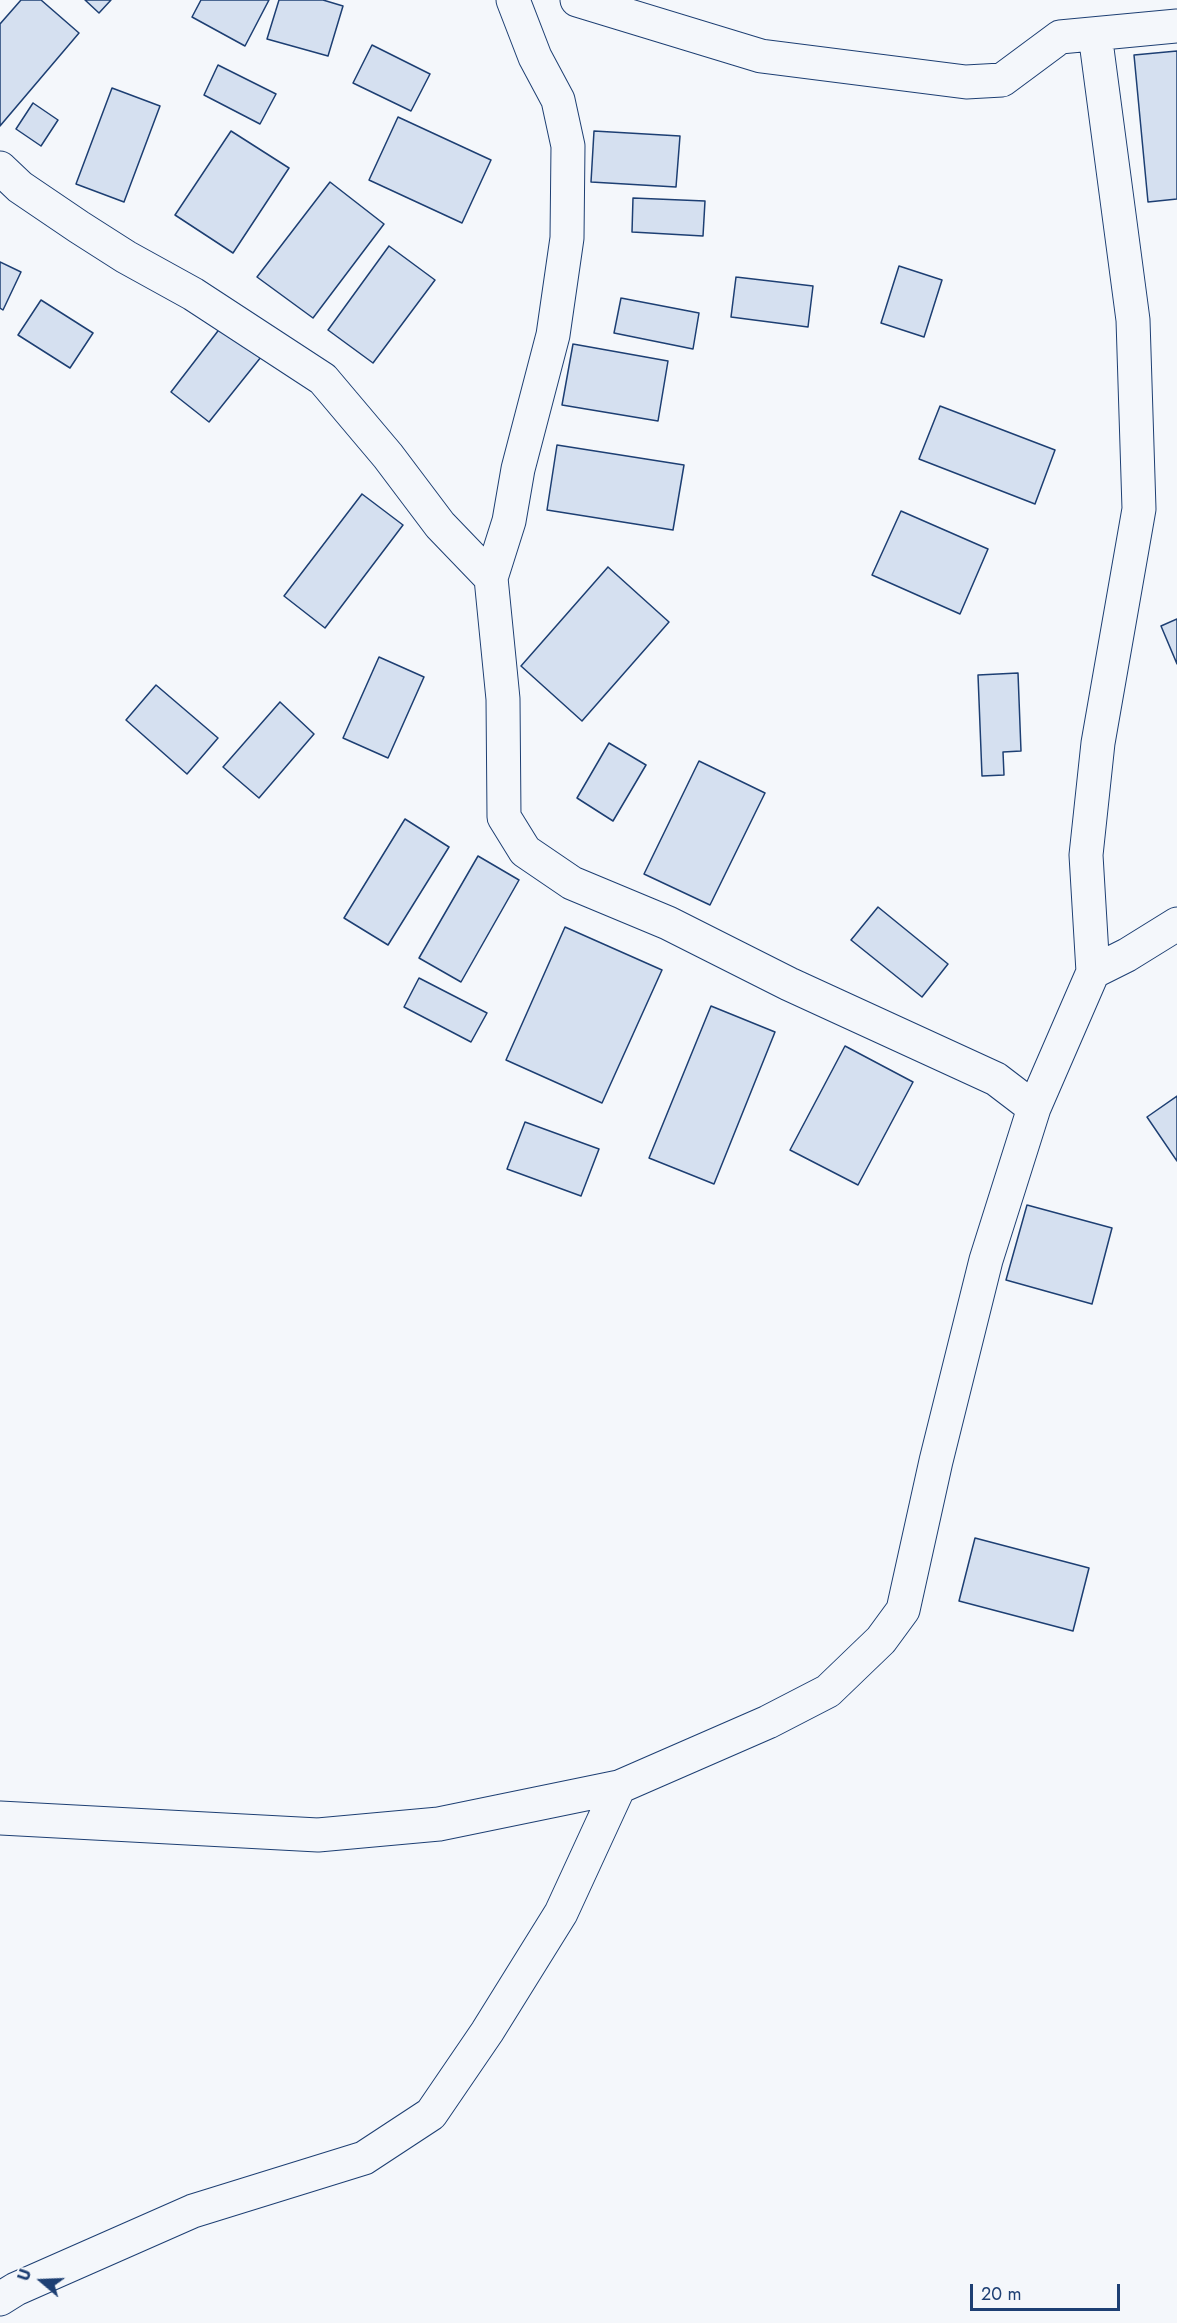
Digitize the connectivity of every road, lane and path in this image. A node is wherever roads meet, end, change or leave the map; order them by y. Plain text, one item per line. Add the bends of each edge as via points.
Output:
1 (513, 0) edge
2 (577, 0) edge
3 (1177, 26) edge
4 (1095, 34) junction
5 (0, 168) edge
6 (491, 578) junction
7 (1177, 924) edge
8 (1093, 972) junction
9 (1034, 1108) junction
10 (619, 1787) junction
11 (0, 1818) edge
12 (0, 2299) edge

1 - 6 street via 535,57 558,100 566,135 567,238 553,335 518,469 509,521
2 - 4 street via 761,56 966,82 1002,80 1060,37
3 - 4 street
4 - 8 street via 1133,320 1139,509 1098,743 1086,855
5 - 6 street via 20,187 89,233 323,379 440,525
6 - 9 street via 503,699 504,817 525,851 572,883 668,923 789,984 996,1079
7 - 8 street
8 - 9 street
9 - 10 street via 986,1260 903,1610 881,1641 828,1691 768,1722
10 - 11 street via 439,1824 318,1835
10 - 12 street via 561,1913 431,2114 364,2158 193,2211

